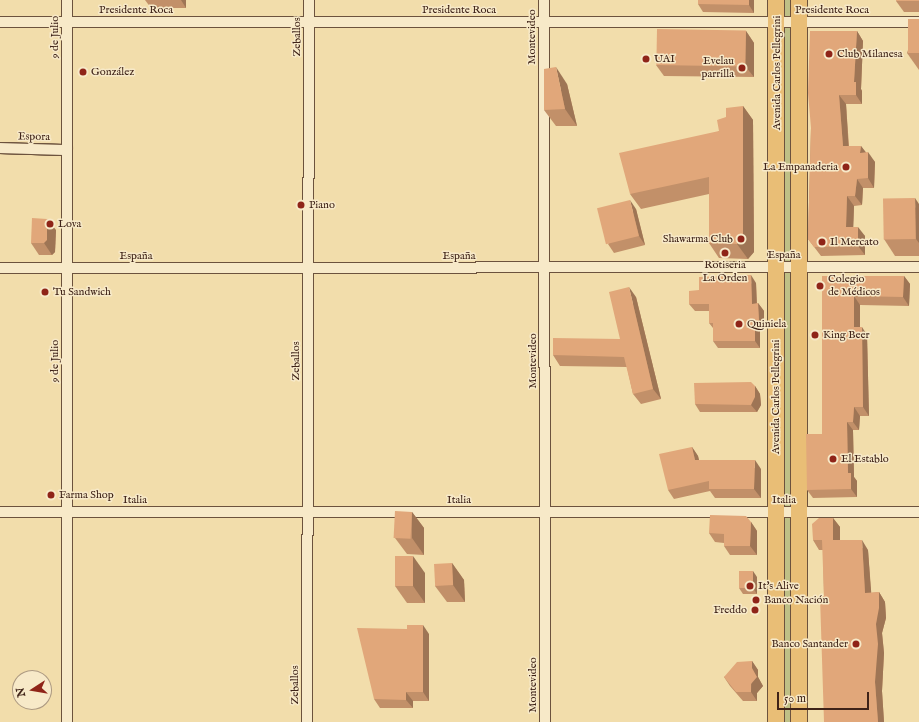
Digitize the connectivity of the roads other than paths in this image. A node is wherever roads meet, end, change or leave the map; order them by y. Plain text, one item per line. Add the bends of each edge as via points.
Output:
1 (67, 0) edge
2 (309, 0) edge
3 (544, 0) edge
4 (776, 0) edge
5 (799, 0) edge
6 (0, 22) edge
7 (67, 22) junction
8 (309, 22) junction
9 (544, 22) junction
10 (777, 22) junction
11 (799, 22) junction
12 (919, 22) edge
13 (0, 148) edge
14 (67, 150) junction
15 (545, 267) junction
16 (776, 267) junction
17 (799, 267) junction
18 (919, 267) edge
19 (0, 268) edge
20 (67, 268) junction
21 (308, 268) junction
22 (0, 512) edge
23 (67, 512) junction
24 (308, 512) junction
25 (545, 512) junction
26 (776, 512) junction
27 (799, 512) junction
28 (919, 512) edge
29 (67, 722) edge
30 (307, 722) edge
31 (545, 722) edge
32 (776, 722) edge
33 (799, 722) edge

1 - 7 street, 9 de Julio
2 - 8 street, Zeballos
3 - 9 street, Montevideo
4 - 10 main road, Avenida Carlos Pellegrini
5 - 11 main road, Avenida Carlos Pellegrini
6 - 7 street, Presidente Roca
7 - 8 street, Presidente Roca
7 - 14 street, 9 de Julio
8 - 9 street, Presidente Roca
8 - 21 street, Zeballos
9 - 10 street, Presidente Roca
9 - 15 street, Montevideo
10 - 11 street, Presidente Roca
10 - 16 main road, Avenida Carlos Pellegrini
11 - 12 street, Presidente Roca
11 - 17 main road, Avenida Carlos Pellegrini
13 - 14 street, Espora
14 - 20 street, 9 de Julio
15 - 16 street, España
15 - 21 street, España
15 - 25 street, Montevideo
16 - 17 street, España
16 - 26 main road, Avenida Carlos Pellegrini
17 - 18 street, España
17 - 27 main road, Avenida Carlos Pellegrini
19 - 20 street, España
20 - 21 street, España
20 - 23 street, 9 de Julio
21 - 24 street, Zeballos
22 - 23 street, Italia
23 - 24 street, Italia
23 - 29 street, 9 de Julio
24 - 25 street, Italia
24 - 30 street, Zeballos
25 - 26 street, Italia
25 - 31 street, Montevideo
26 - 27 street, Italia
26 - 32 main road, Avenida Carlos Pellegrini
27 - 28 street, Italia
27 - 33 main road, Avenida Carlos Pellegrini

